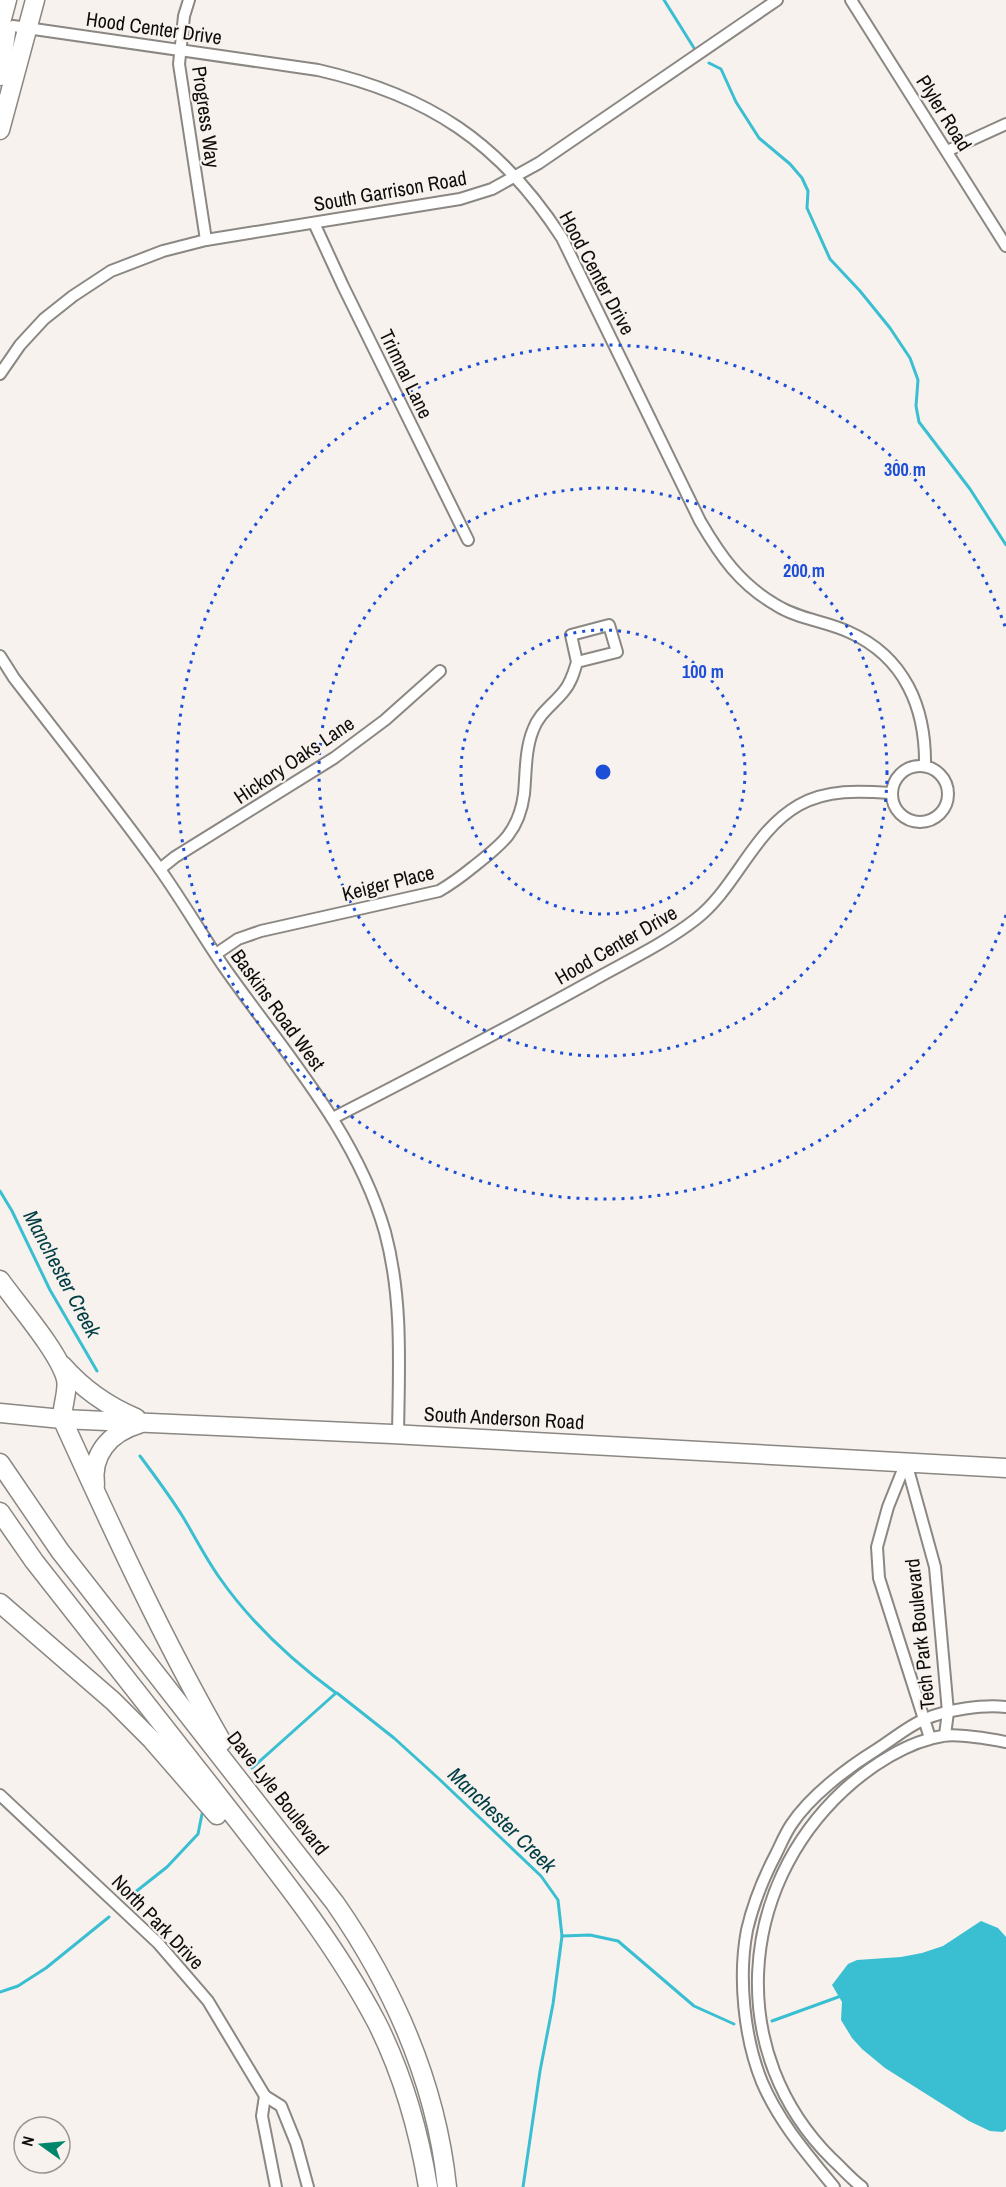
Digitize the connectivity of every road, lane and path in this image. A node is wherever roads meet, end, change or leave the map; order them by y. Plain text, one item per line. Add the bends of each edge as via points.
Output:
1 (7, 0) edge
2 (22, 0) edge
3 (35, 0) edge
4 (189, 0) edge
5 (777, 0) edge
6 (851, 0) edge
7 (10, 26) edge
8 (181, 50) junction
9 (0, 75) edge
10 (1006, 124) edge
11 (0, 130) edge
12 (947, 151) junction
13 (516, 176) junction
14 (314, 223) junction
15 (206, 240) junction
16 (1006, 246) edge
17 (0, 374) edge
18 (468, 540) dead end
19 (0, 656) edge
20 (577, 662) junction
21 (440, 671) dead end
22 (925, 766) junction
23 (892, 793) junction
24 (160, 869) junction
25 (216, 954) junction
26 (333, 1118) junction
27 (0, 1280) edge
28 (57, 1359) junction
29 (0, 1413) edge
30 (62, 1419) junction
31 (146, 1422) junction
32 (398, 1434) junction
33 (906, 1462) junction
34 (0, 1463) edge
35 (1006, 1468) edge
36 (97, 1496) junction
37 (0, 1512) edge
38 (0, 1603) edge
39 (1006, 1707) edge
40 (948, 1712) junction
41 (924, 1719) junction
42 (945, 1735) junction
43 (930, 1738) junction
44 (1006, 1742) edge
45 (0, 1795) edge
46 (258, 1803) junction
47 (328, 1942) junction
48 (265, 2096) junction
49 (276, 2187) edge
50 (308, 2187) edge
51 (428, 2187) edge
52 (447, 2187) edge
53 (834, 2187) edge
54 (859, 2187) edge

1 - 7 main road
2 - 7 main road via 22,18
3 - 7 main road
4 - 8 street, Progress Way
5 - 13 street, South Garrison Road
6 - 12 street, Plyler Road
7 - 8 street, Hood Center Drive
7 - 9 main road
7 - 11 main road
8 - 13 street, Hood Center Drive via 318,70 382,87 423,105 460,128
8 - 15 street, Progress Way via 179,64
10 - 12 street
12 - 16 street, Plyler Road
13 - 14 street, South Garrison Road via 460,199
13 - 22 street, Hood Center Drive via 548,216 573,260 712,543 739,578 764,598 792,613 849,632 885,656 909,687 919,708 926,746
14 - 15 street, South Garrison Road
14 - 18 street, Trimnal Lane
15 - 17 street, South Garrison Road via 163,251 111,272 73,296 20,345
19 - 24 street, Baskins Road West
20 - 20 street via 617,652 609,625 571,635
20 - 25 street, Keiger Place via 570,683 536,722 518,818 497,849 439,891 261,931 238,939
21 - 24 street, Hickory Oaks Lane via 334,758
22 - 23 street via 906,769
22 - 23 street via 941,774 949,790 946,808 940,816 922,823 904,818 897,812
23 - 26 street, Hood Center Drive via 837,792 795,807 767,833 709,908 676,933 531,1015
24 - 25 street, Baskins Road West
25 - 26 street, Baskins Road West
26 - 32 street, Baskins Road West via 373,1197 393,1267 400,1333
27 - 28 main road
28 - 30 main road via 67,1387
28 - 31 main road via 98,1399
29 - 30 main road, South Anderson Road
30 - 31 main road, South Anderson Road
30 - 36 main road
31 - 32 main road, South Anderson Road
31 - 36 main road via 118,1434 100,1451 94,1473
32 - 33 main road, South Anderson Road
33 - 35 main road, South Anderson Road
33 - 40 street, Tech Park Boulevard via 935,1568
33 - 41 street, Tech Park Boulevard via 877,1547 879,1578
34 - 46 main road, Dave Lyle Boulevard via 60,1551
36 - 46 main road via 186,1677
37 - 47 main road
38 - 47 main road via 87,1677 152,1740
39 - 40 street
40 - 41 street
40 - 42 street, Tech Park Boulevard
41 - 43 street, Tech Park Boulevard
41 - 53 street via 852,1765 791,1825 765,1876 748,1929 744,2003 762,2081 777,2113
42 - 43 street
42 - 44 street
43 - 54 street via 864,1772 827,1805 806,1831 778,1881 762,1931 757,2000 762,2033 776,2076 803,2125
45 - 48 street, North Park Drive via 180,1966 208,2001
46 - 52 main road, Dave Lyle Boulevard via 347,1920 397,2007 435,2116
47 - 51 main road via 390,2052
48 - 49 street via 262,2116
48 - 50 street, North Park Drive via 280,2106 296,2143

